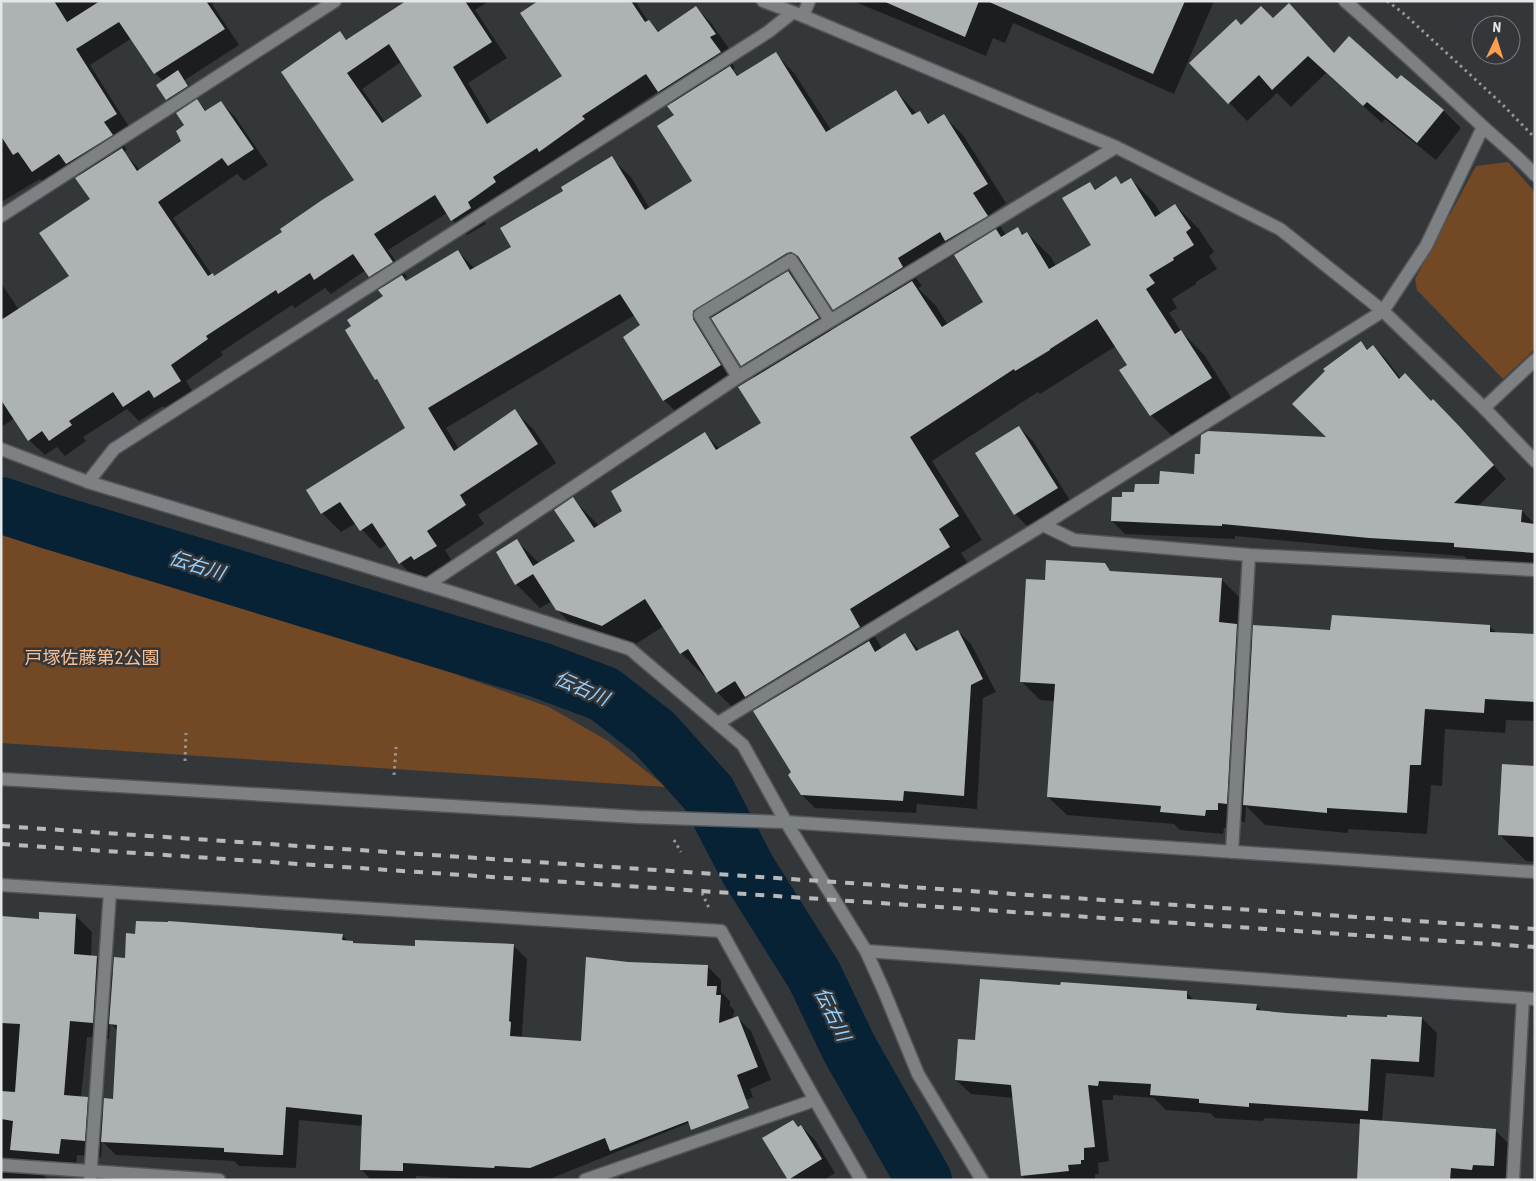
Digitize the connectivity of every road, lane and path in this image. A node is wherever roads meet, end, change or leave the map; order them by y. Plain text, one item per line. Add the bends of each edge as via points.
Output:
1 (335, 1) edge
2 (763, 1) edge
3 (809, 1) edge
4 (1345, 1) edge
5 (1387, 1) edge
6 (798, 15) junction
7 (1483, 127) junction
8 (1535, 138) edge
9 (1116, 147) junction
10 (1535, 175) edge
11 (1, 216) edge
12 (1383, 311) junction
13 (830, 320) junction
14 (1535, 360) edge
15 (738, 377) junction
16 (1484, 408) junction
17 (1, 449) edge
18 (1535, 462) edge
19 (88, 482) junction
20 (1043, 525) junction
21 (1249, 555) junction
22 (1535, 570) edge
23 (427, 585) junction
24 (718, 723) junction
25 (186, 733) dead end
26 (396, 748) dead end
27 (185, 761) dead end
28 (394, 775) dead end
29 (1, 779) edge
30 (786, 822) junction
31 (1232, 852) junction
32 (1535, 872) edge
33 (1, 885) edge
34 (110, 892) junction
35 (866, 952) junction
36 (1529, 998) edge
37 (815, 1100) junction
38 (1, 1165) edge
39 (91, 1176) edge
40 (219, 1180) edge
41 (585, 1180) edge
42 (861, 1180) edge
43 (982, 1180) edge
44 (1513, 1180) edge

1 - 11 street
2 - 6 street
3 - 6 street
4 - 7 street
5 - 8 path via 1502,104
6 - 9 street
6 - 19 street via 114,449
7 - 10 street
7 - 12 street via 1426,246
9 - 12 street via 1280,229
9 - 13 street
12 - 16 street
12 - 20 street
13 - 15 street
13 - 15 street via 792,260 700,315
14 - 16 street
15 - 23 street
16 - 18 street
17 - 19 street
19 - 23 street
20 - 21 street via 1074,540
20 - 24 street
21 - 22 street
21 - 31 street
23 - 24 street via 630,649
24 - 30 street via 743,745
25 - 27 path
26 - 28 path
29 - 30 street
30 - 31 street
30 - 35 street
31 - 32 street
33 - 34 street
34 - 37 street via 721,931
34 - 39 street
35 - 36 street
35 - 43 street via 918,1074
36 - 44 street
37 - 41 street
37 - 42 street
38 - 39 street
39 - 40 street

